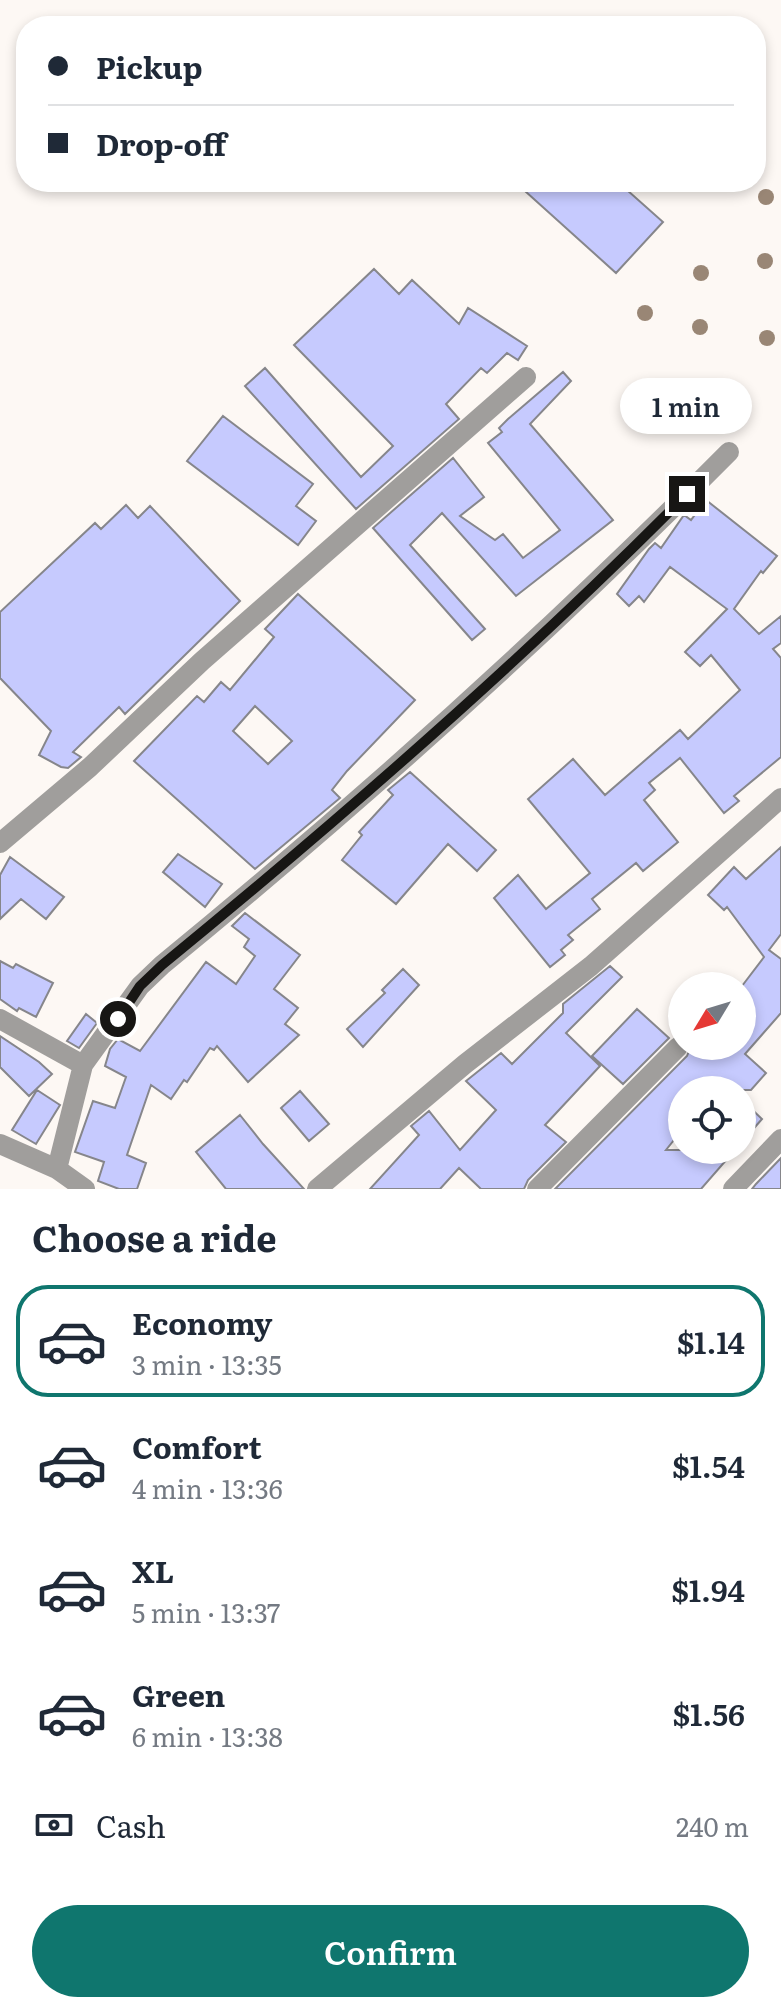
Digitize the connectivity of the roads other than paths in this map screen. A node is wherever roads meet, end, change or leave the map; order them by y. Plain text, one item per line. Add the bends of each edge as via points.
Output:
1 (526, 377) dead end
2 (729, 452) dead end
3 (781, 798) edge
4 (0, 843) edge
5 (0, 1019) edge
6 (668, 1057) edge
7 (83, 1065) junction
8 (781, 1139) edge
9 (0, 1144) edge
10 (57, 1169) junction
11 (85, 1189) edge
12 (317, 1189) edge
13 (537, 1189) edge
14 (733, 1189) edge

1 - 4 street
2 - 7 street via 563,617 336,821 162,965 140,986
3 - 12 street via 591,966
5 - 7 street
6 - 13 street
7 - 10 street
8 - 14 street
9 - 10 street
10 - 11 street

